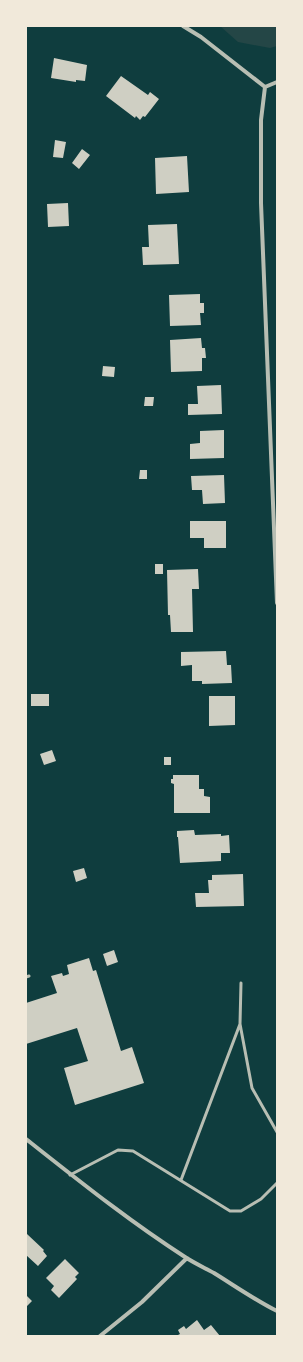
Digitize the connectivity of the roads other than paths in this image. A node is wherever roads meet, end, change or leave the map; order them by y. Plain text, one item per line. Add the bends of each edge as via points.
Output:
1 (183, 26) edge
2 (277, 82) edge
3 (265, 87) junction
4 (277, 603) edge
5 (241, 983) dead end
6 (240, 1024) junction
7 (277, 1132) edge
8 (26, 1139) edge
9 (70, 1174) junction
10 (180, 1180) junction
11 (277, 1183) edge
12 (187, 1258) junction
13 (277, 1311) edge
14 (100, 1336) edge

1 - 3 street
2 - 3 street
3 - 4 street via 260,120 260,203
5 - 6 lane
6 - 7 lane via 252,1088
6 - 10 lane
8 - 9 street
9 - 10 lane via 118,1150 134,1151
9 - 12 street
10 - 11 lane via 230,1211 241,1211 261,1199
12 - 13 street
12 - 14 street via 142,1302

